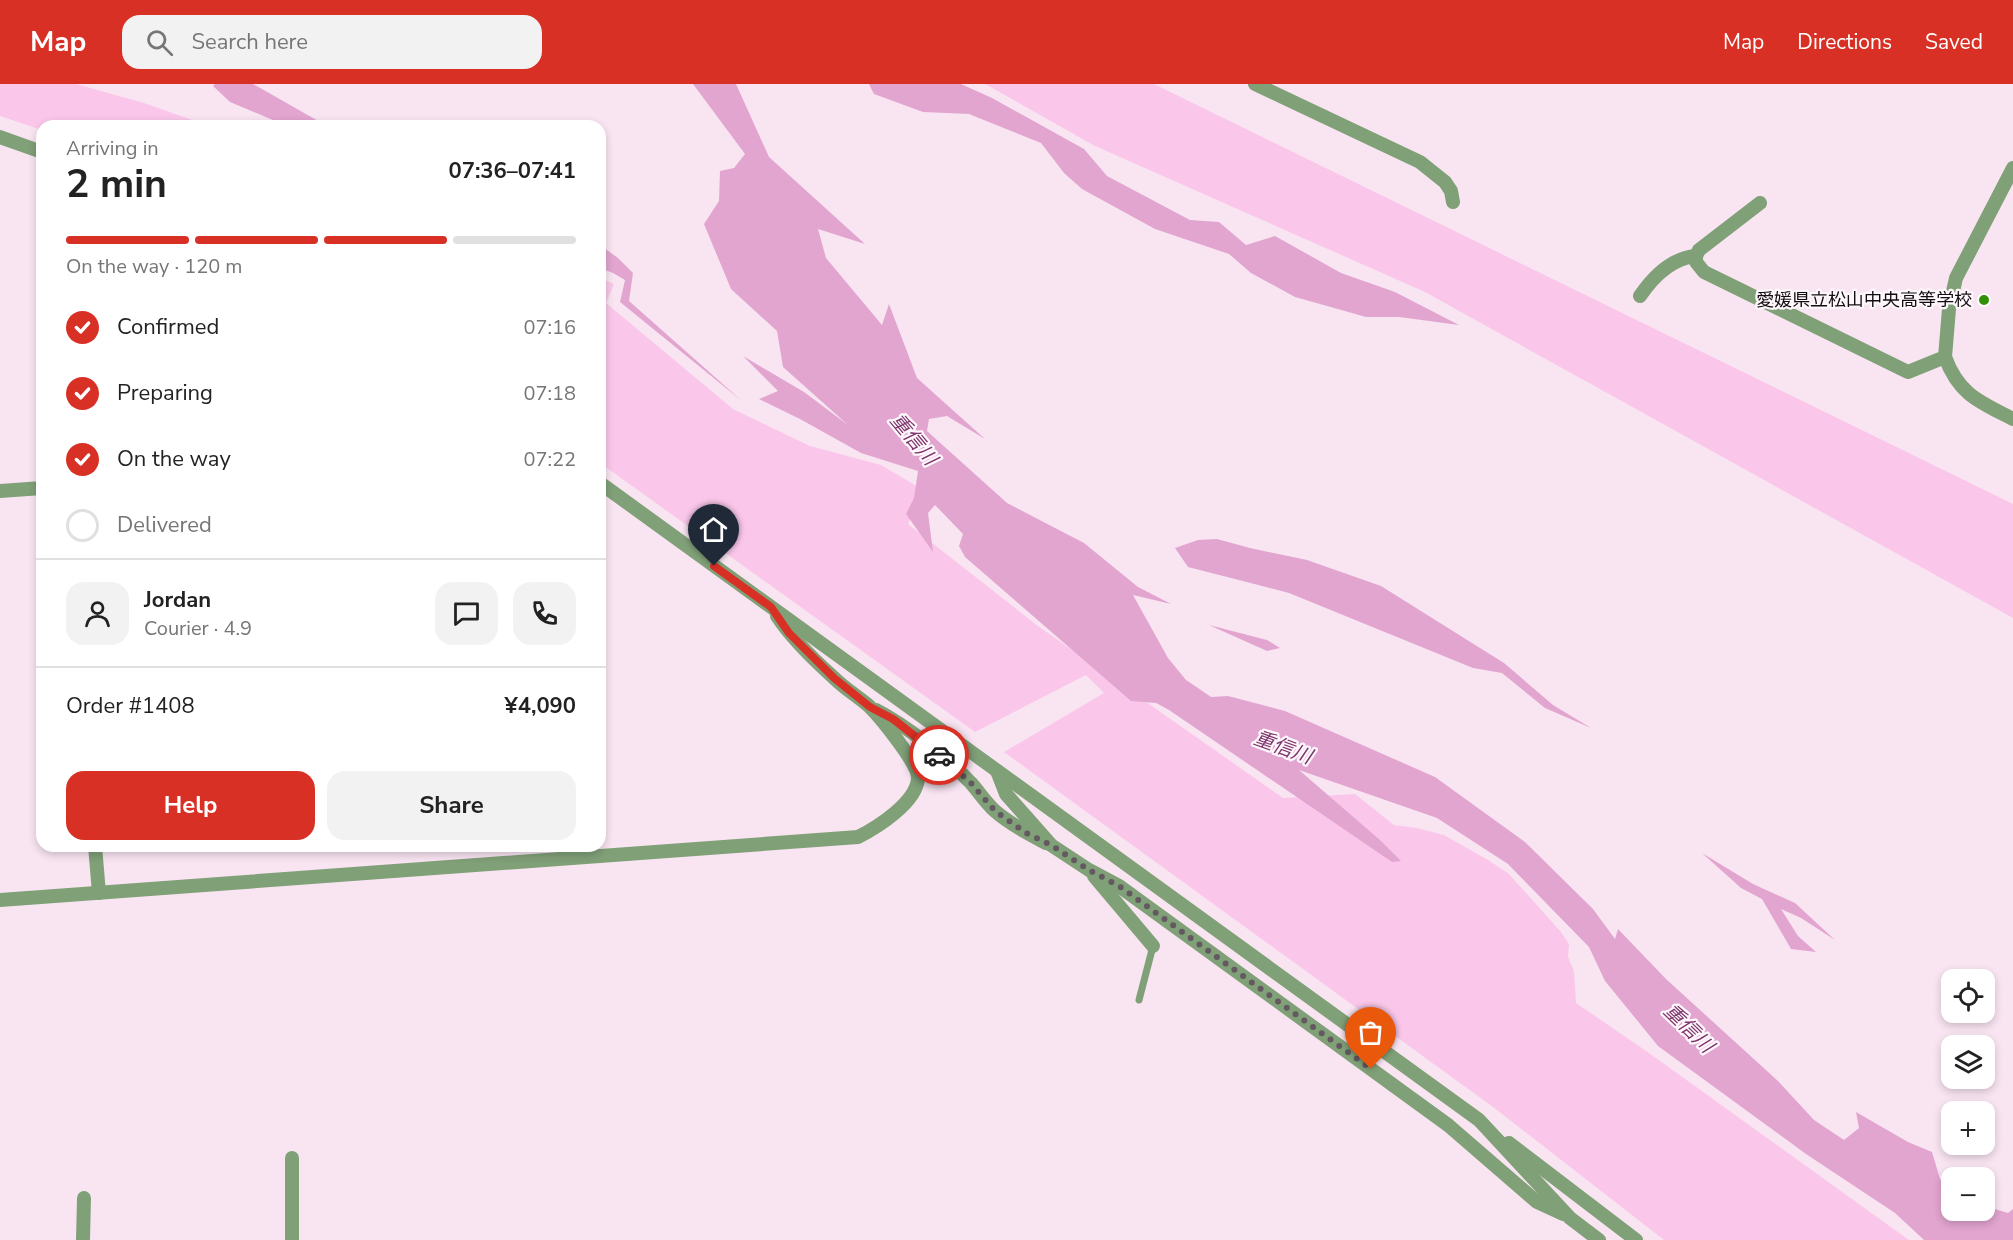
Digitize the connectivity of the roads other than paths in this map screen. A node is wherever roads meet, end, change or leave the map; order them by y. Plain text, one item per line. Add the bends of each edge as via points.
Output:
1 (1255, 84) edge
2 (0, 137) edge
3 (36, 151) edge
4 (2013, 168) edge
5 (1453, 202) dead end
6 (1760, 203) dead end
7 (1696, 256) junction
8 (1640, 296) dead end
9 (1945, 357) junction
10 (2013, 419) edge
11 (606, 487) edge
12 (36, 488) edge
13 (0, 491) edge
14 (771, 607) junction
15 (870, 707) junction
16 (997, 771) junction
17 (1051, 845) junction
18 (96, 852) edge
19 (1089, 870) junction
20 (99, 893) junction
21 (0, 900) edge
22 (1154, 946) joint
23 (1139, 1000) dead end
24 (1479, 1120) junction
25 (292, 1158) dead end
26 (84, 1198) dead end
27 (1570, 1218) junction
28 (83, 1240) edge
29 (292, 1240) edge
30 (1599, 1240) edge
31 (1636, 1240) edge

1 - 5 street via 1420,162 1445,182
2 - 3 street
4 - 9 street via 1956,278
6 - 7 street
7 - 8 street via 1678,261 1652,280
7 - 9 street via 1704,272 1908,372
9 - 10 street via 1951,374 1963,389
11 - 14 street
12 - 13 street
14 - 15 street via 796,641
14 - 16 street
15 - 17 street via 893,719 944,759 995,811
15 - 20 street via 908,755 918,776 911,799 858,837
16 - 17 street via 1006,794
16 - 24 street
17 - 19 street
18 - 20 street
19 - 22 street
19 - 27 street via 1119,886 1448,1125 1537,1202
20 - 21 street
22 - 23 lane
24 - 27 street
24 - 31 street
25 - 29 street
26 - 28 street
27 - 30 street

